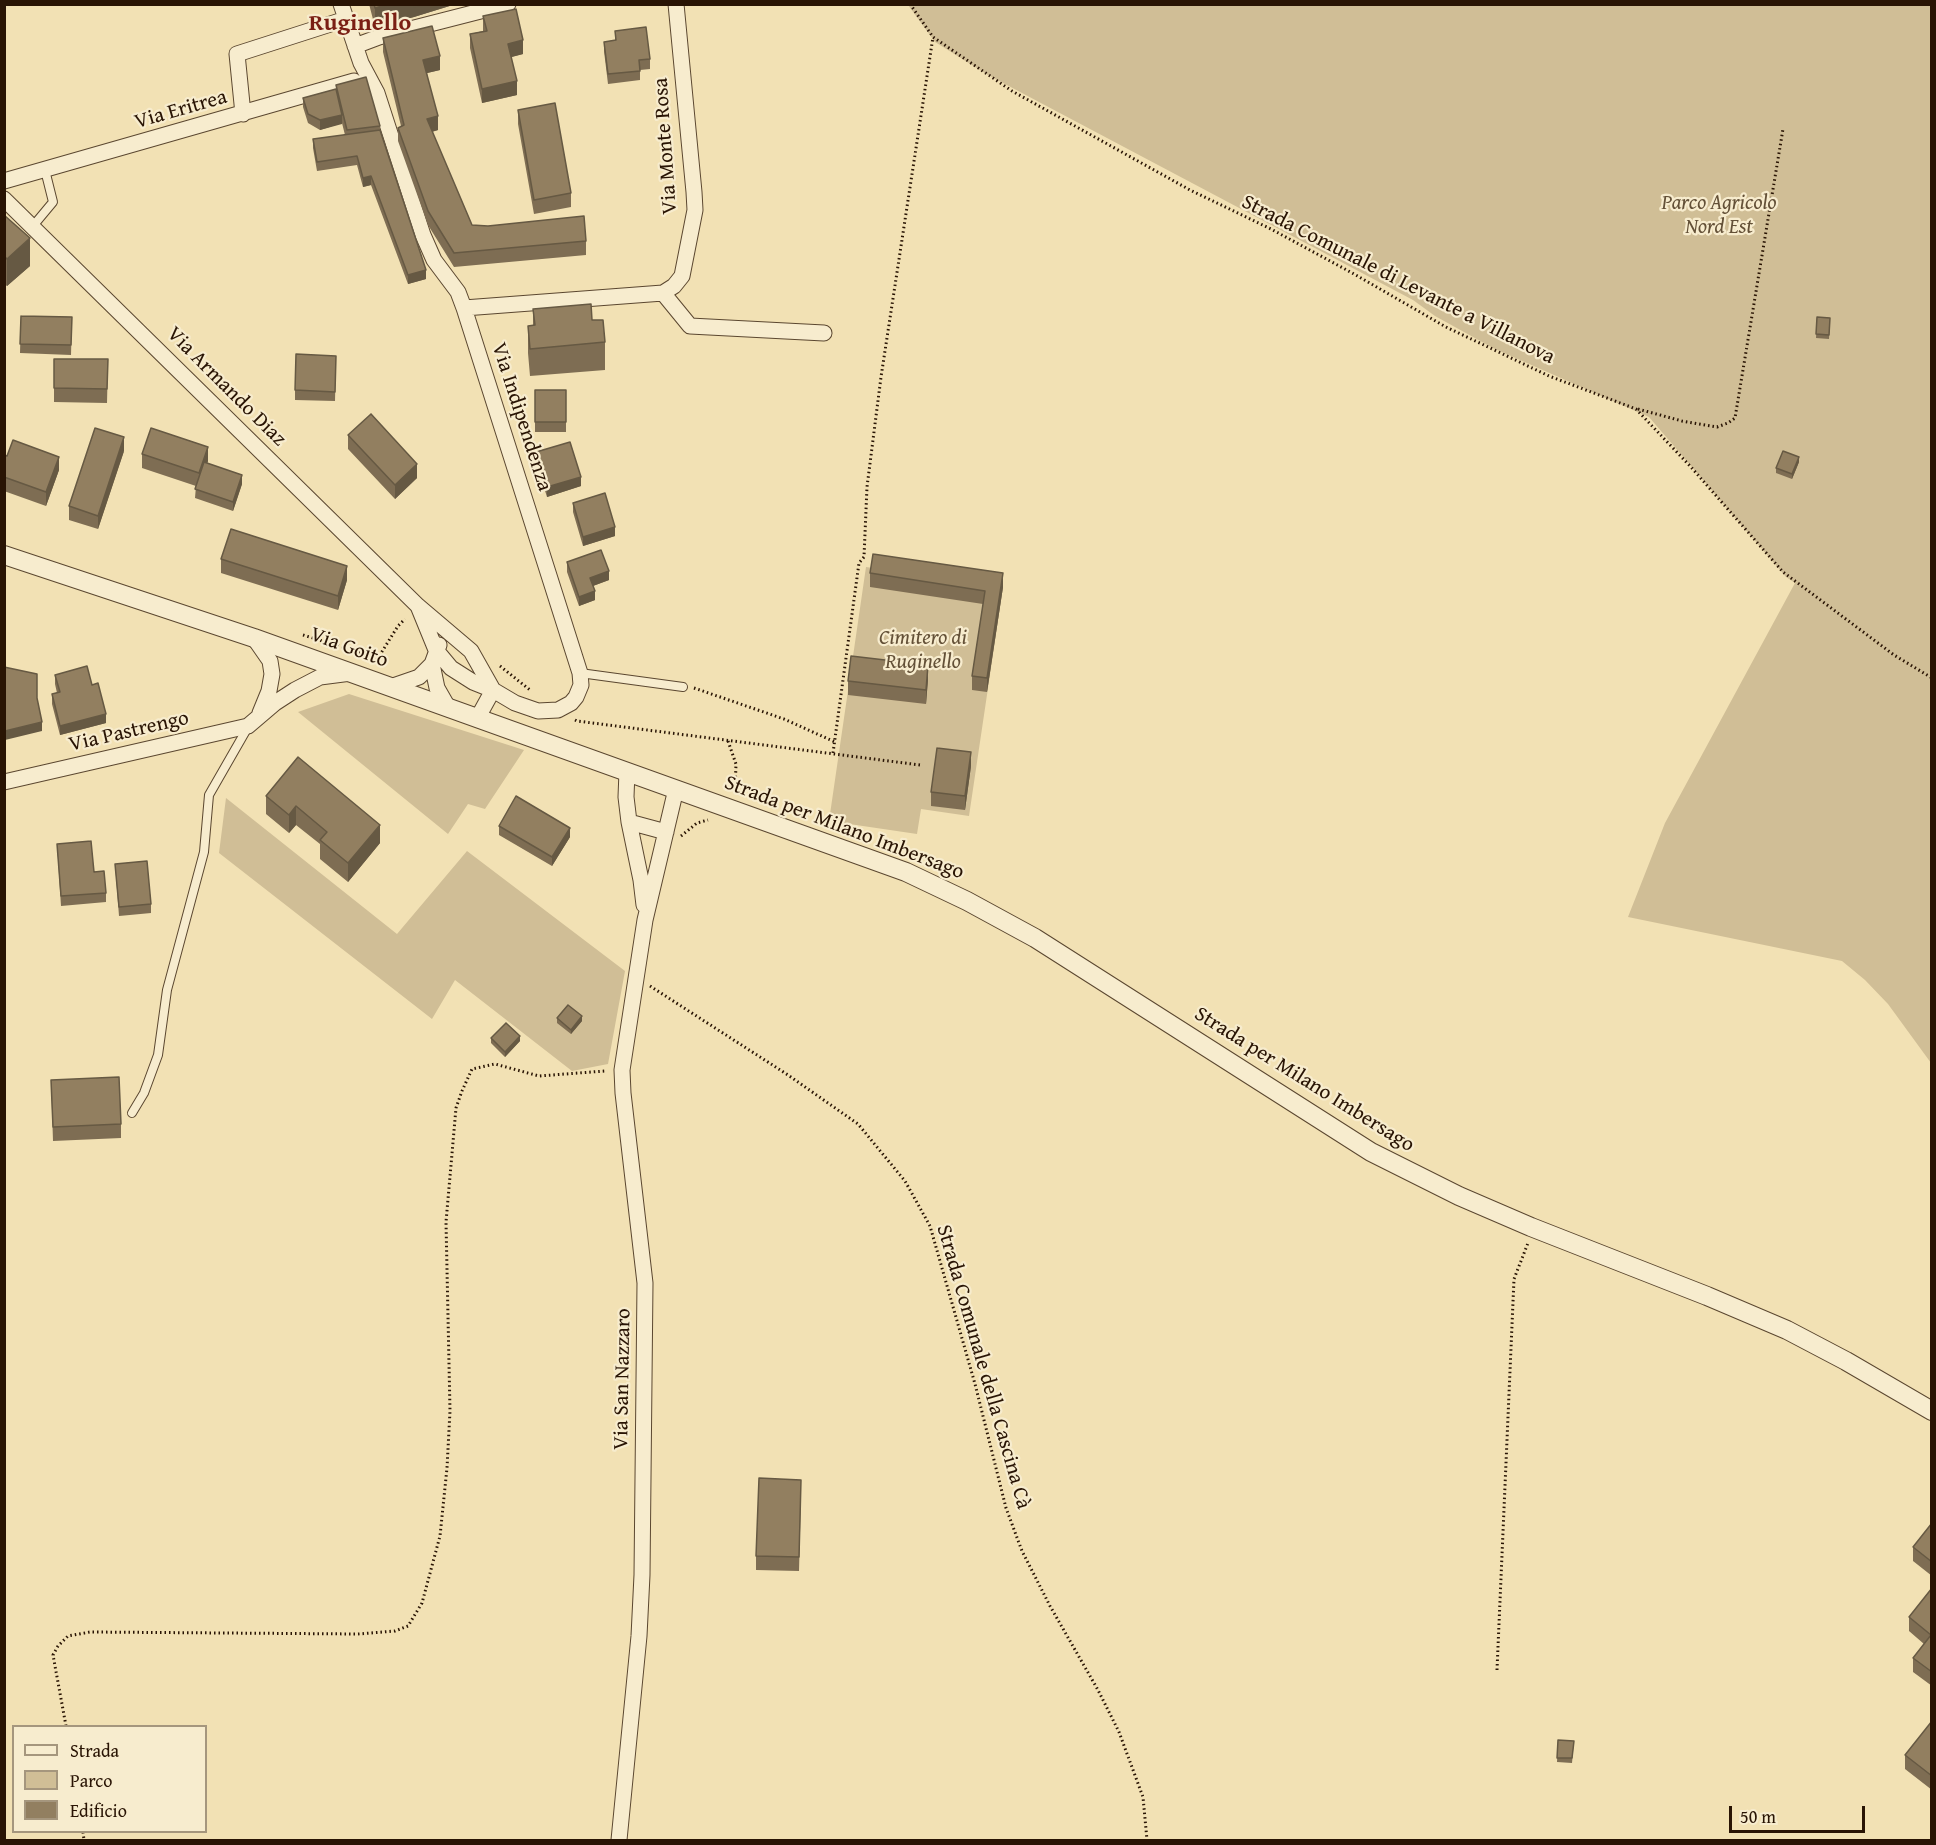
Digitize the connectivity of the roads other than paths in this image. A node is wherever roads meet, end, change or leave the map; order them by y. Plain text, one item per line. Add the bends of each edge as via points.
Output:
1 (508, 4) edge
2 (676, 4) edge
3 (346, 9) edge
4 (355, 46) junction
5 (369, 78) junction
6 (243, 114) junction
7 (45, 170) junction
8 (4, 181) edge
9 (4, 199) edge
10 (33, 226) junction
11 (663, 293) junction
12 (464, 308) junction
13 (824, 333) dead end
14 (4, 555) edge
15 (418, 606) junction
16 (453, 636) junction
17 (254, 638) junction
18 (434, 657) junction
19 (351, 673) junction
20 (580, 673) junction
21 (390, 687) junction
22 (683, 687) road end
23 (493, 690) junction
24 (449, 708) junction
25 (477, 719) junction
26 (254, 721) junction
27 (627, 771) junction
28 (4, 782) edge
29 (676, 789) junction
30 (629, 822) junction
31 (666, 832) junction
32 (645, 920) junction
33 (132, 1113) dead end
34 (1932, 1411) edge
35 (619, 1840) edge

1 - 4 street
2 - 11 street, Via Monte Rosa via 695,210 682,276
3 - 4 street, Via Indipendenza
3 - 6 street via 237,54
4 - 5 street, Via Indipendenza
5 - 6 street, Via Eritrea
5 - 12 street, Via Indipendenza via 423,235
6 - 7 street, Via Eritrea
7 - 8 street, Via Eritrea
7 - 10 lane via 53,202
9 - 10 street, Via Armando Diaz
10 - 15 street, Via Armando Diaz
11 - 12 street
11 - 13 street via 690,326
12 - 20 street, Via Indipendenza
14 - 17 street, Via Goito
15 - 16 street, Via Armando Diaz
15 - 18 street, Via Armando Diaz
16 - 18 street via 441,641
16 - 23 street, Via Armando Diaz via 471,651
17 - 19 street, Via Goito
17 - 26 street via 270,661 272,674 269,691
18 - 21 street via 419,677
18 - 23 street via 460,675
18 - 24 street via 437,688
19 - 21 street, Via Goito
19 - 26 street, Via Pastrengo via 320,677 294,690
20 - 22 lane
20 - 23 street via 579,691 571,703 552,712 515,703
21 - 24 street, Via Goito
23 - 25 street
24 - 25 street, Via Goito
25 - 27 street, Via Goito
26 - 28 street, Via Pastrengo
26 - 33 lane via 209,795 204,852 167,990 159,1055
27 - 29 street, Via Goito
27 - 30 street, Via San Nazzaro
29 - 31 street, Via San Nazzaro
29 - 34 street, Strada per Milano Imbersago via 906,872 968,900 1035,938 1371,1152 1531,1227 1787,1330
30 - 31 street
30 - 32 street, Via San Nazzaro
31 - 32 street, Via San Nazzaro
32 - 35 street, Via San Nazzaro via 622,1070 645,1283 642,1575

